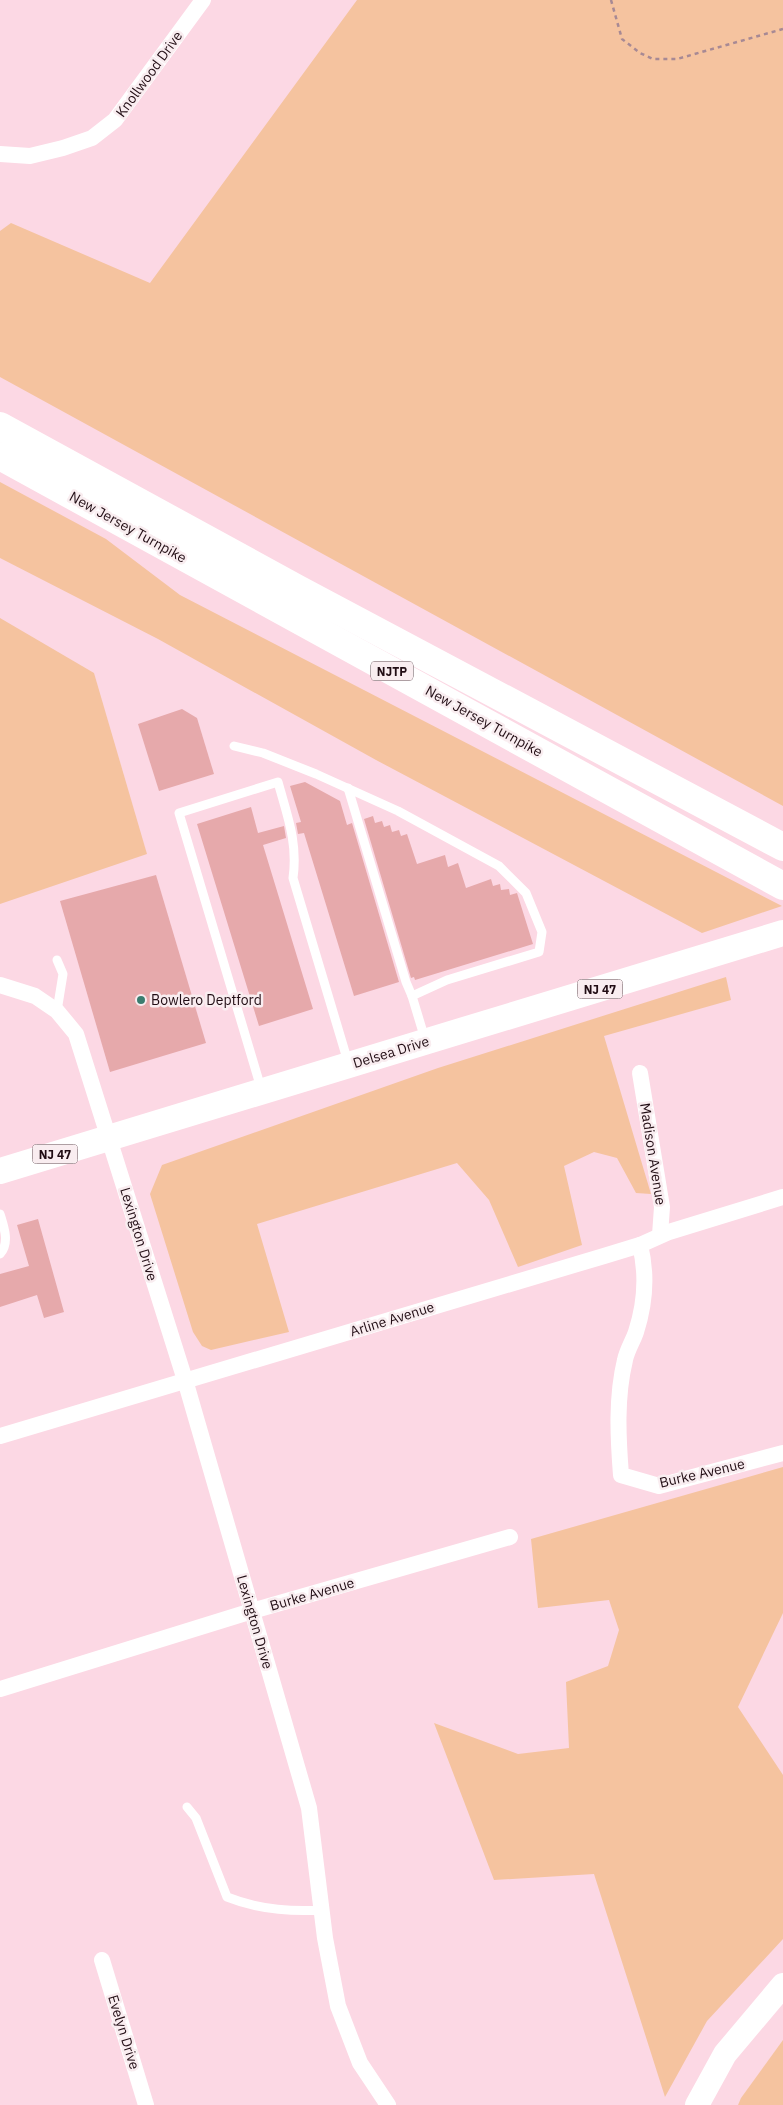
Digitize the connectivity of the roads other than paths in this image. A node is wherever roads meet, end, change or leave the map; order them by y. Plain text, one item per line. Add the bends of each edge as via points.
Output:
1 (202, 0) edge
2 (0, 154) edge
3 (0, 426) edge
4 (0, 456) edge
5 (234, 746) dead end
6 (348, 788) junction
7 (783, 847) edge
8 (783, 886) edge
9 (778, 934) edge
10 (57, 960) dead end
11 (0, 985) edge
12 (412, 996) junction
13 (57, 1011) junction
14 (426, 1042) junction
15 (348, 1065) junction
16 (640, 1073) dead end
17 (262, 1091) junction
18 (109, 1138) junction
19 (0, 1171) edge
20 (783, 1197) edge
21 (0, 1214) edge
22 (660, 1235) junction
23 (640, 1244) junction
24 (0, 1254) edge
25 (184, 1380) junction
26 (0, 1436) edge
27 (783, 1453) edge
28 (510, 1537) dead end
29 (252, 1611) junction
30 (0, 1689) edge
31 (187, 1807) dead end
32 (322, 1910) junction
33 (102, 1960) dead end
34 (783, 1985) edge
35 (146, 2105) edge
36 (388, 2105) edge
37 (697, 2105) edge

1 - 2 street, Knollwood Drive via 115,120 92,138 30,156
3 - 7 highway, New Jersey Turnpike / NJTP
4 - 8 highway, New Jersey Turnpike / NJTP
5 - 6 lane via 263,753
6 - 12 lane
6 - 12 lane via 398,811 499,866 526,893 542,932 539,952 447,980
9 - 14 main road, Delsea Drive / NJ 47
10 - 13 lane via 63,974
11 - 13 street, Lexington Drive via 35,996
12 - 14 lane
13 - 18 street, Lexington Drive via 76,1034
14 - 15 main road, Delsea Drive / NJ 47
15 - 17 main road, Delsea Drive / NJ 47
15 - 17 lane via 293,878 296,857 292,831 278,782 179,813
16 - 22 street, Madison Avenue via 662,1207
17 - 18 main road, Delsea Drive / NJ 47
18 - 19 main road, Delsea Drive / NJ 47
18 - 25 street, Lexington Drive
20 - 22 street, Arline Avenue
21 - 24 lane via 6,1241
22 - 23 street, Arline Avenue
23 - 25 street, Arline Avenue
23 - 27 street, Burke Avenue via 643,1301 625,1360 618,1444 621,1475 659,1486
25 - 26 street, Arline Avenue
25 - 29 street, Lexington Drive
28 - 29 street, Burke Avenue
29 - 30 street, Burke Avenue
29 - 32 street, Lexington Drive via 309,1808
31 - 32 lane via 196,1818 227,1897 245,1904
32 - 36 street, Lexington Drive via 338,2006 360,2063
33 - 35 street, Evelyn Drive
34 - 37 street via 725,2054

